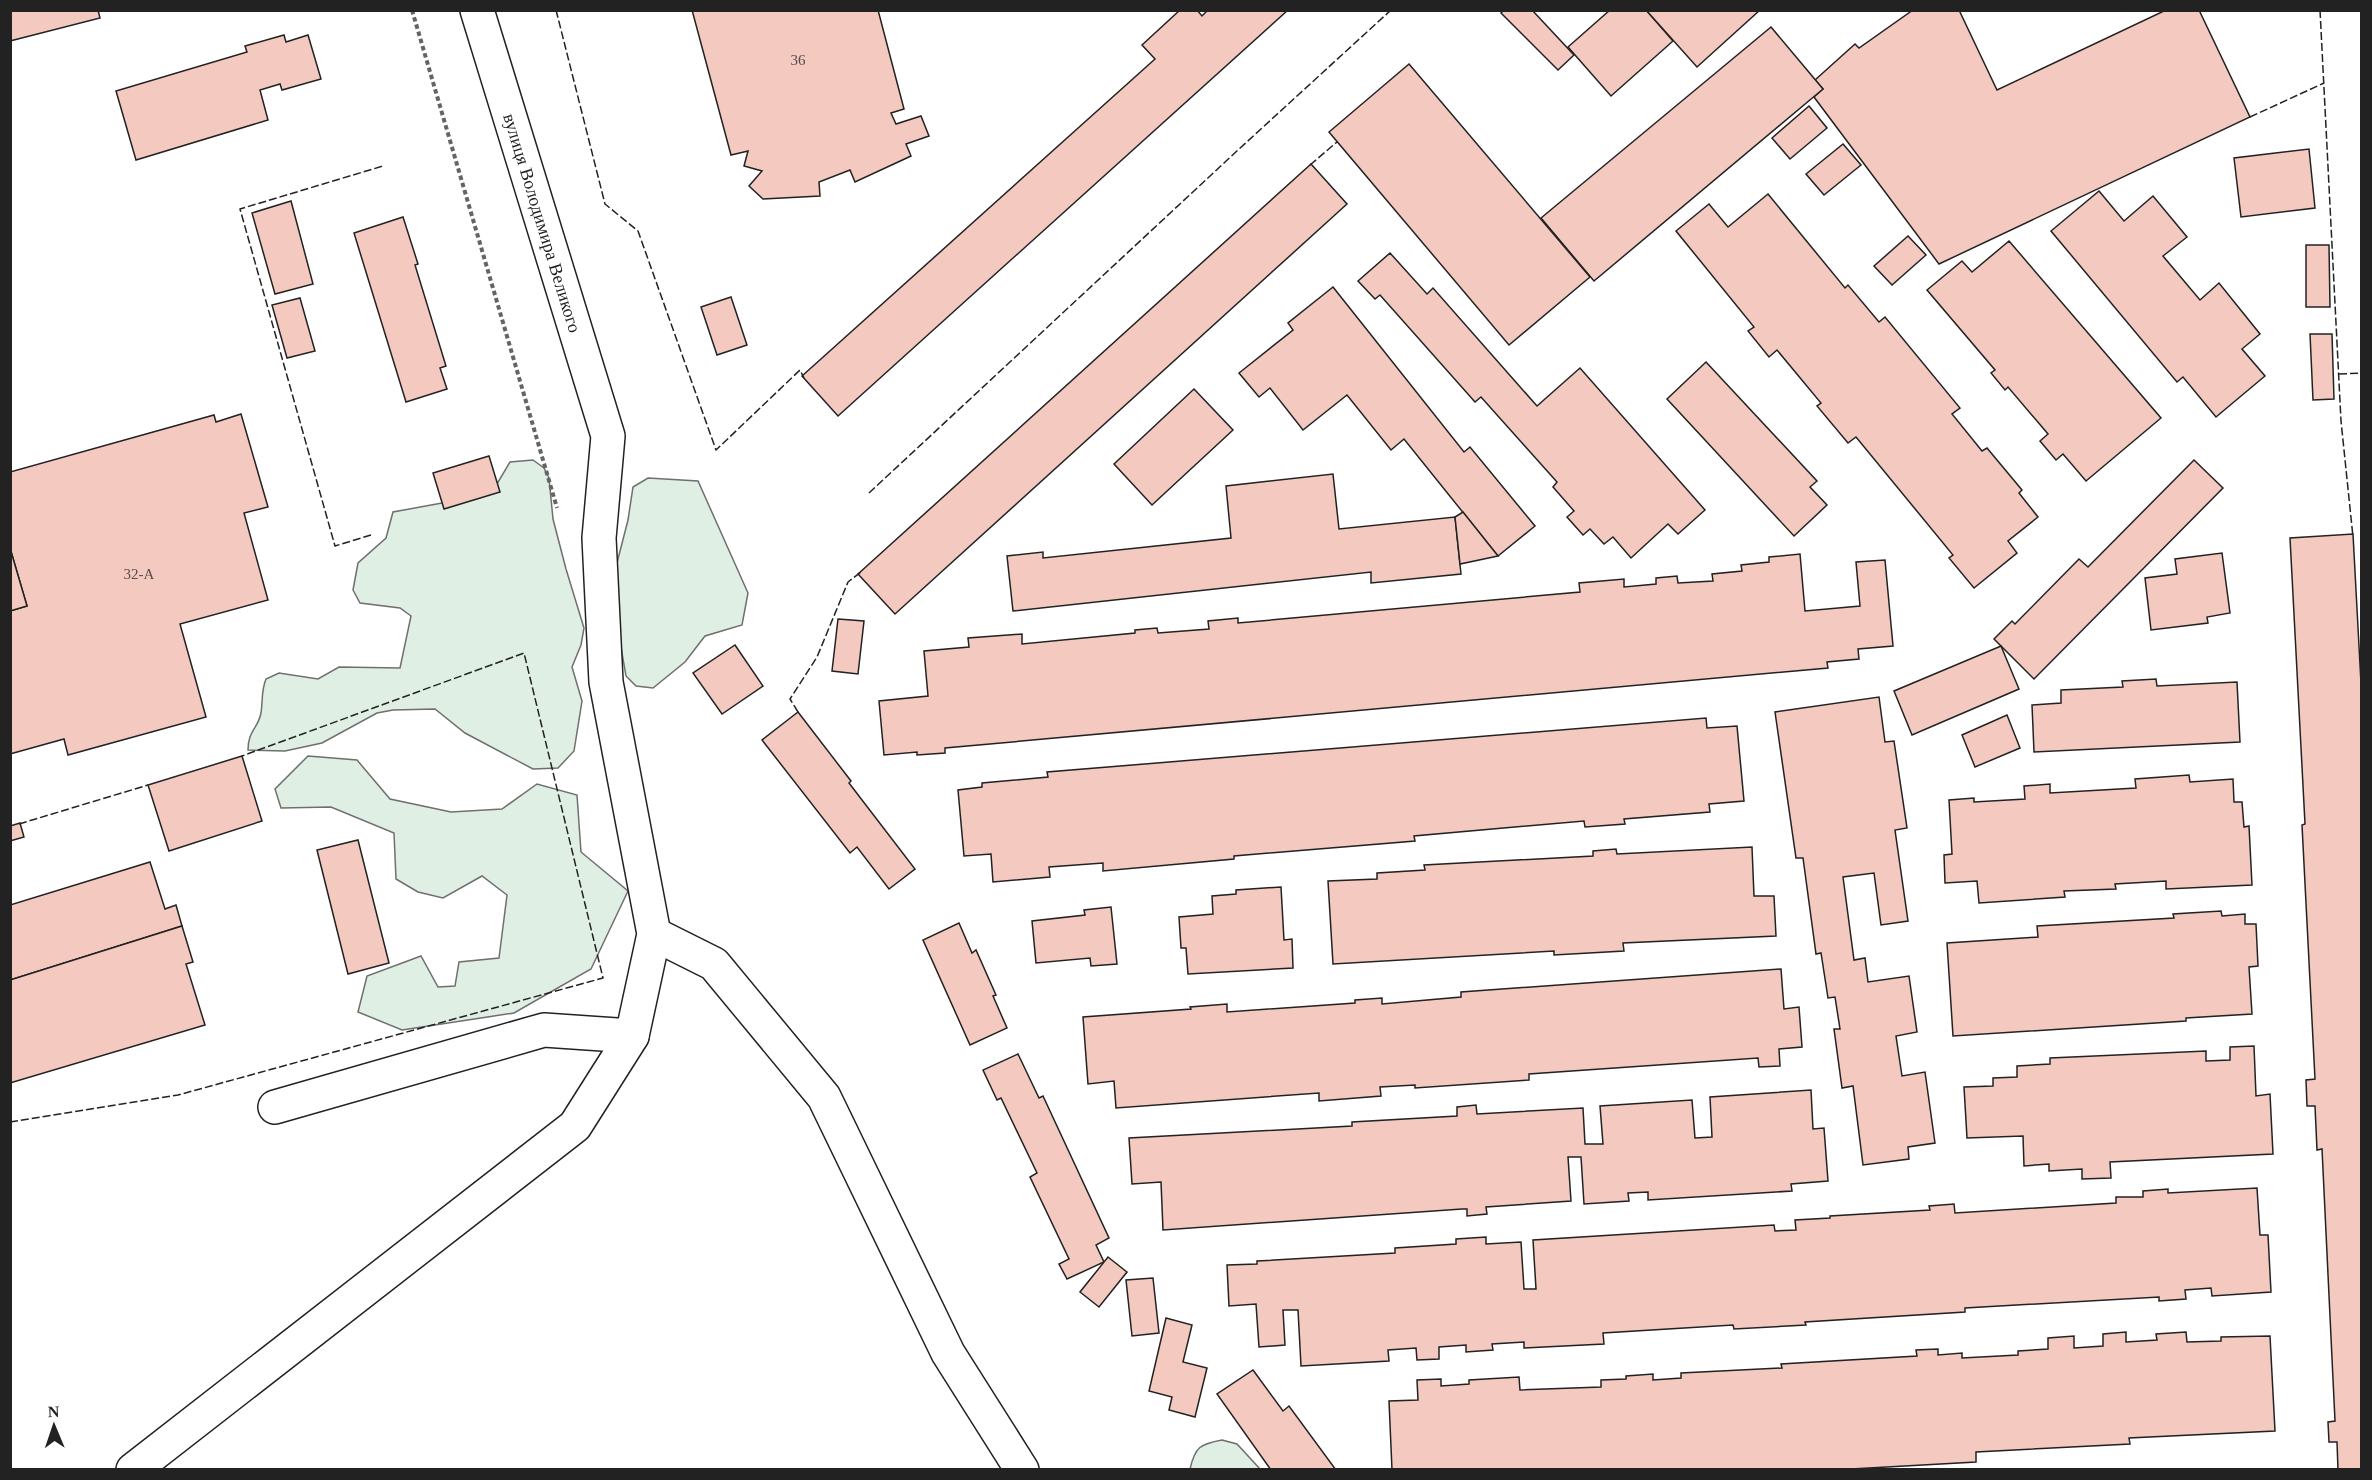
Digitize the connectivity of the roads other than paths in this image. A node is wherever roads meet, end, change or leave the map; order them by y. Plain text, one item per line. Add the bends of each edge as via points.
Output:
1 (477, 10) edge
2 (654, 934) junction
3 (632, 1036) junction
4 (276, 1107) dead end
5 (133, 1470) edge
6 (1022, 1470) edge

1 - 2 street, вулиця Володимира Великого via 608,435 599,538 606,682
2 - 3 street
2 - 6 street via 714,964 824,1096 948,1353
3 - 4 street via 544,1030
3 - 5 street via 575,1126

